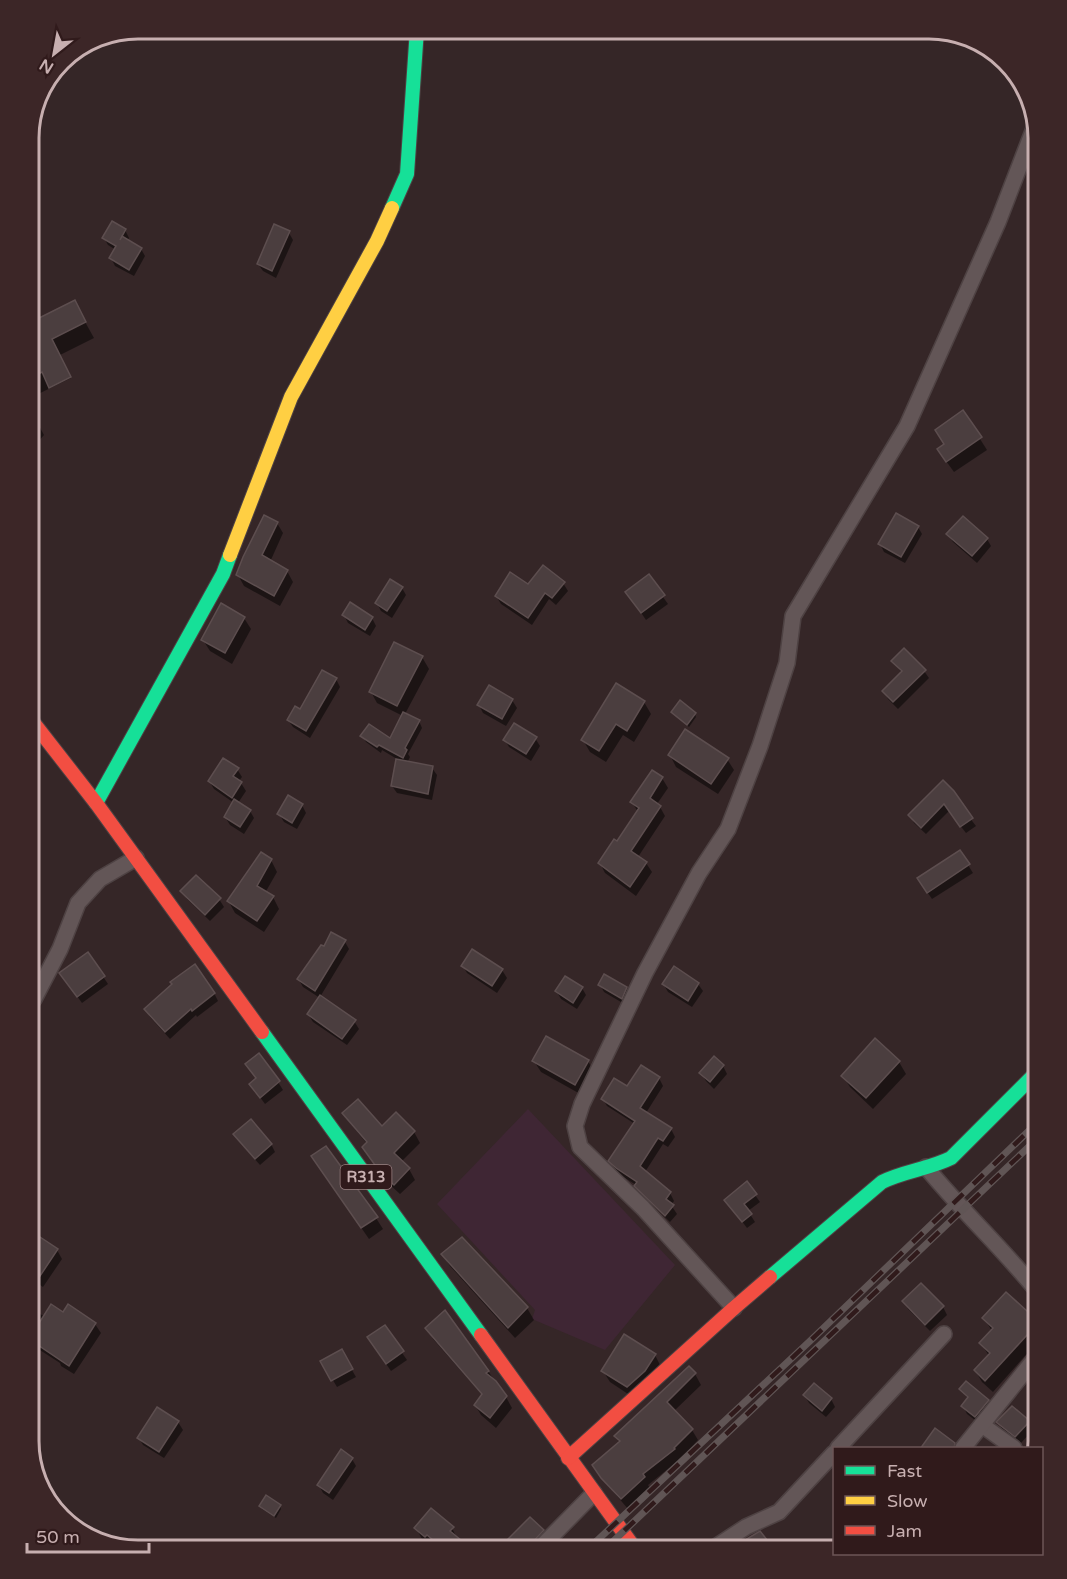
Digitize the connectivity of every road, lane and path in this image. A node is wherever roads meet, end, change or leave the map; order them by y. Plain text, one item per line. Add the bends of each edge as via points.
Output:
1 (416, 39) edge
2 (1028, 144) edge
3 (39, 730) edge
4 (96, 803) junction
5 (135, 858) junction
6 (39, 989) edge
7 (1028, 1081) edge
8 (926, 1167) junction
9 (1028, 1280) edge
10 (734, 1308) junction
11 (944, 1334) dead end
12 (1028, 1368) edge
13 (982, 1425) junction
14 (840, 1447) edge
15 (965, 1447) edge
16 (1011, 1447) edge
17 (833, 1454) edge
18 (568, 1458) junction
19 (594, 1493) junction
20 (548, 1540) edge
21 (629, 1540) edge
22 (726, 1540) edge

1 - 4 street via 407,174 377,241 291,397 223,574
2 - 10 street via 998,222 907,426 793,616 787,663 728,830 699,873 645,973 574,1126 580,1147 643,1208
3 - 4 street, R313
4 - 5 street, R313
5 - 6 street via 100,879 78,903
5 - 18 street, R313
7 - 8 street via 951,1158
8 - 9 street
8 - 10 street via 882,1182
10 - 18 street
11 - 14 street
12 - 13 street
13 - 15 street
13 - 16 street
17 - 22 street via 779,1512
18 - 19 street, R313
19 - 20 street
19 - 21 street, R313

